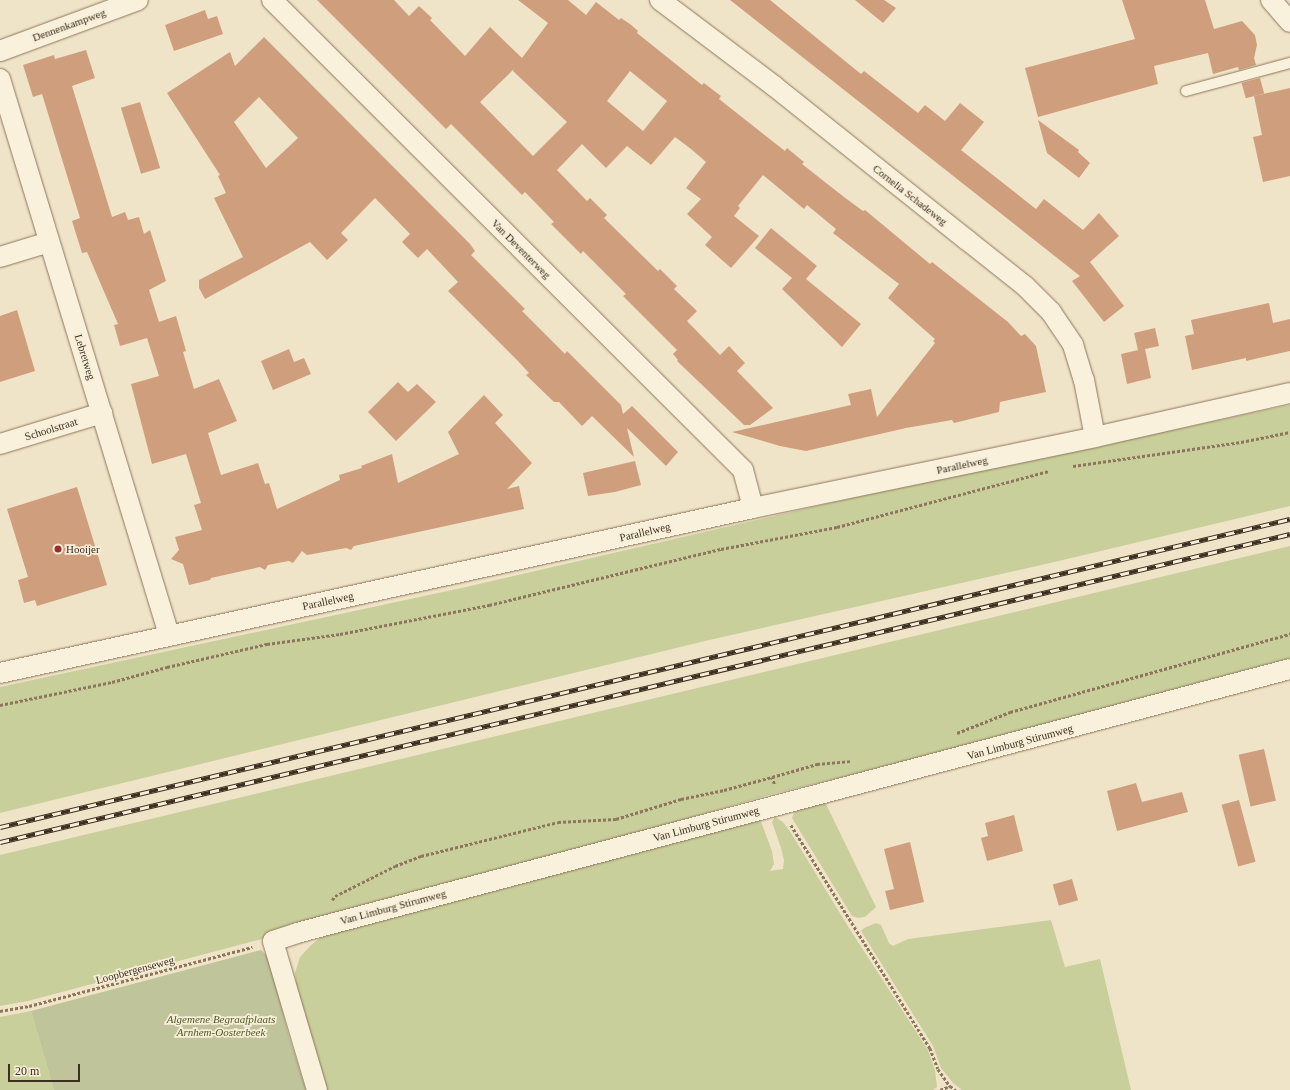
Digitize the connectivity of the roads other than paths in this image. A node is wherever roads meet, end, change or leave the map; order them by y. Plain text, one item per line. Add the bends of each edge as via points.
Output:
1 (138, 0) edge
2 (272, 0) edge
3 (660, 0) edge
4 (1271, 0) edge
5 (1290, 22) edge
6 (0, 51) edge
7 (1290, 63) edge
8 (0, 79) edge
9 (1186, 91) dead end
10 (49, 242) junction
11 (0, 257) edge
12 (1290, 394) edge
13 (102, 413) junction
14 (1095, 437) junction
15 (0, 444) edge
16 (753, 508) junction
17 (169, 635) junction
18 (1290, 670) edge
19 (0, 673) edge
20 (317, 1090) edge

1 - 6 street, Dennenkampweg
2 - 16 street, Van Deventerweg via 743,470
3 - 14 street, Cornelia Schadeweg via 774,86 979,249 1025,286 1051,312 1073,345 1084,380
4 - 5 street
7 - 9 lane
8 - 10 street, Lebretweg
10 - 11 street
10 - 13 street, Lebretweg
12 - 14 street, Parallelweg
13 - 15 street, Schoolstraat
13 - 17 street, Lebretweg
14 - 16 street, Parallelweg
16 - 17 street, Parallelweg
17 - 19 street, Parallelweg
18 - 20 street, Van Limburg Stirumweg via 273,941

